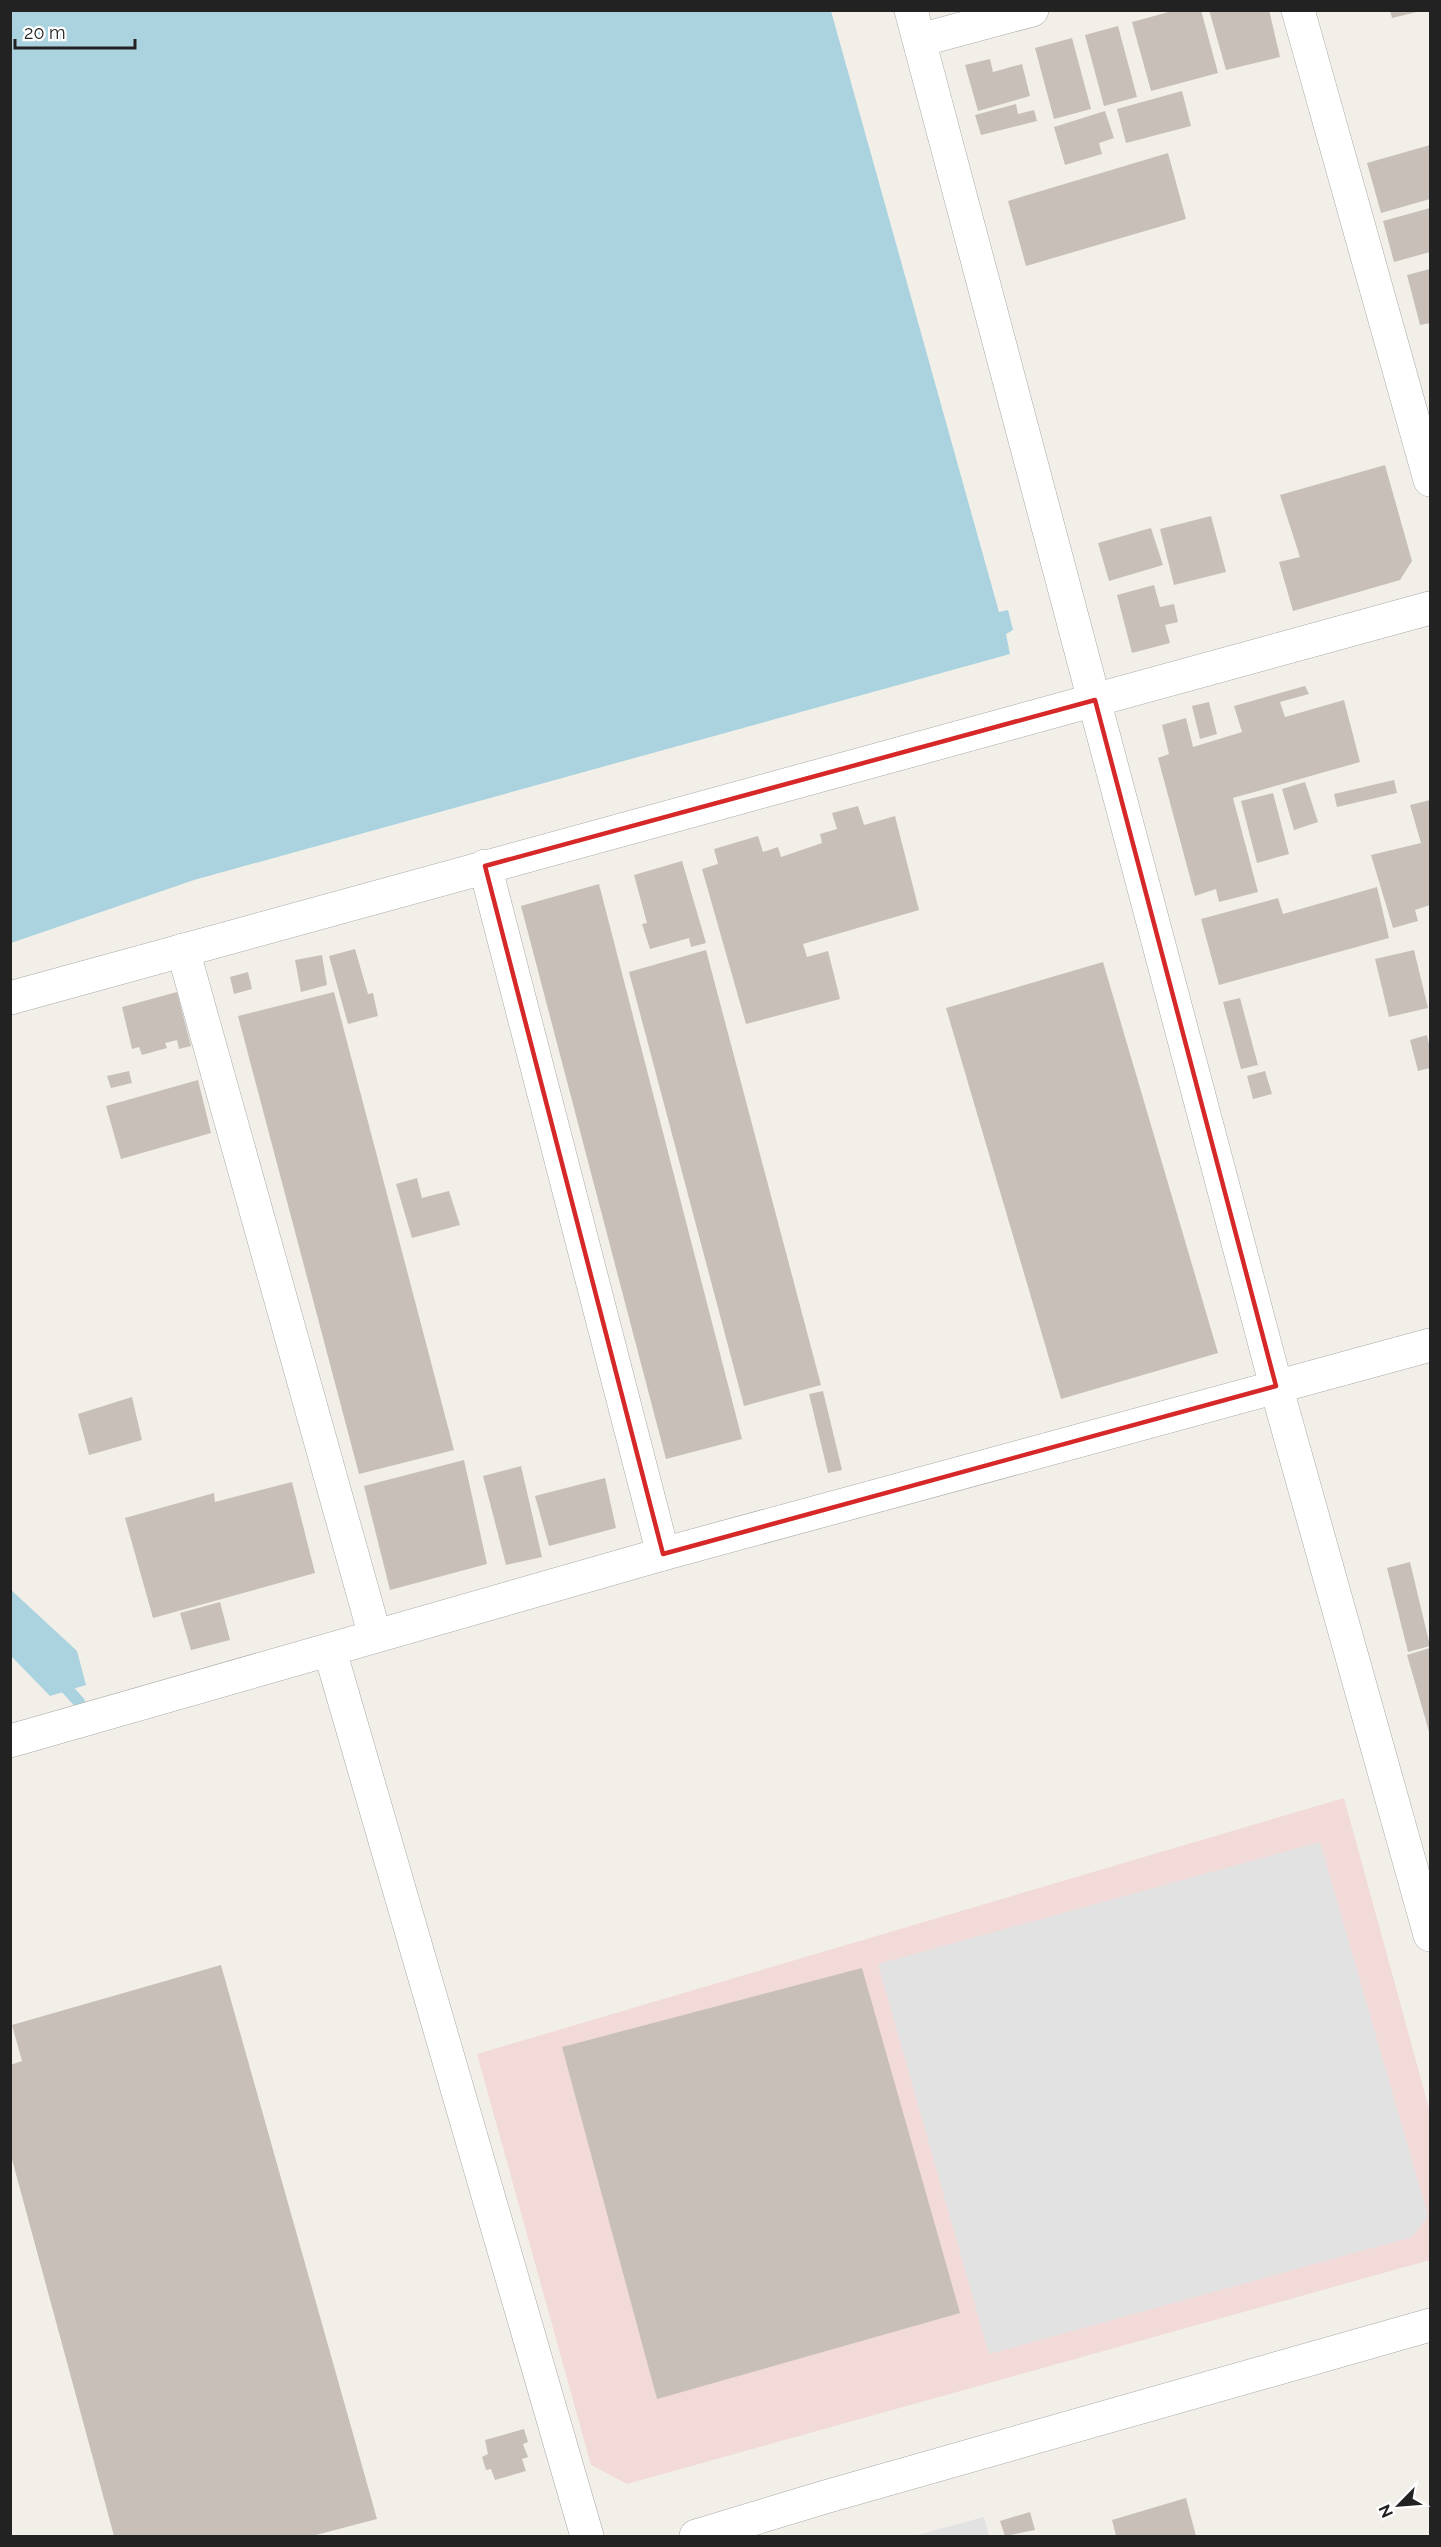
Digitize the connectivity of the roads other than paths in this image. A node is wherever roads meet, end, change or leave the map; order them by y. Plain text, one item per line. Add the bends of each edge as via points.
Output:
1 (1032, 10) edge
2 (1298, 10) edge
3 (915, 25) edge
4 (1431, 480) edge
5 (1431, 608) edge
6 (1095, 700) junction
7 (485, 866) junction
8 (183, 950) junction
9 (10, 998) edge
10 (1431, 1345) edge
11 (1276, 1386) junction
12 (663, 1554) junction
13 (375, 1636) junction
14 (330, 1651) junction
15 (10, 1742) edge
16 (1431, 1935) edge
17 (1431, 2325) edge
18 (587, 2536) edge
19 (696, 2536) edge

1 - 3 street
2 - 4 street
3 - 6 street
5 - 6 street
6 - 7 street
6 - 11 street
7 - 8 street
7 - 12 street
8 - 9 street
8 - 13 street
10 - 11 street
11 - 12 street
11 - 16 street
12 - 13 street
13 - 14 street
14 - 15 street
14 - 18 street
17 - 19 street

